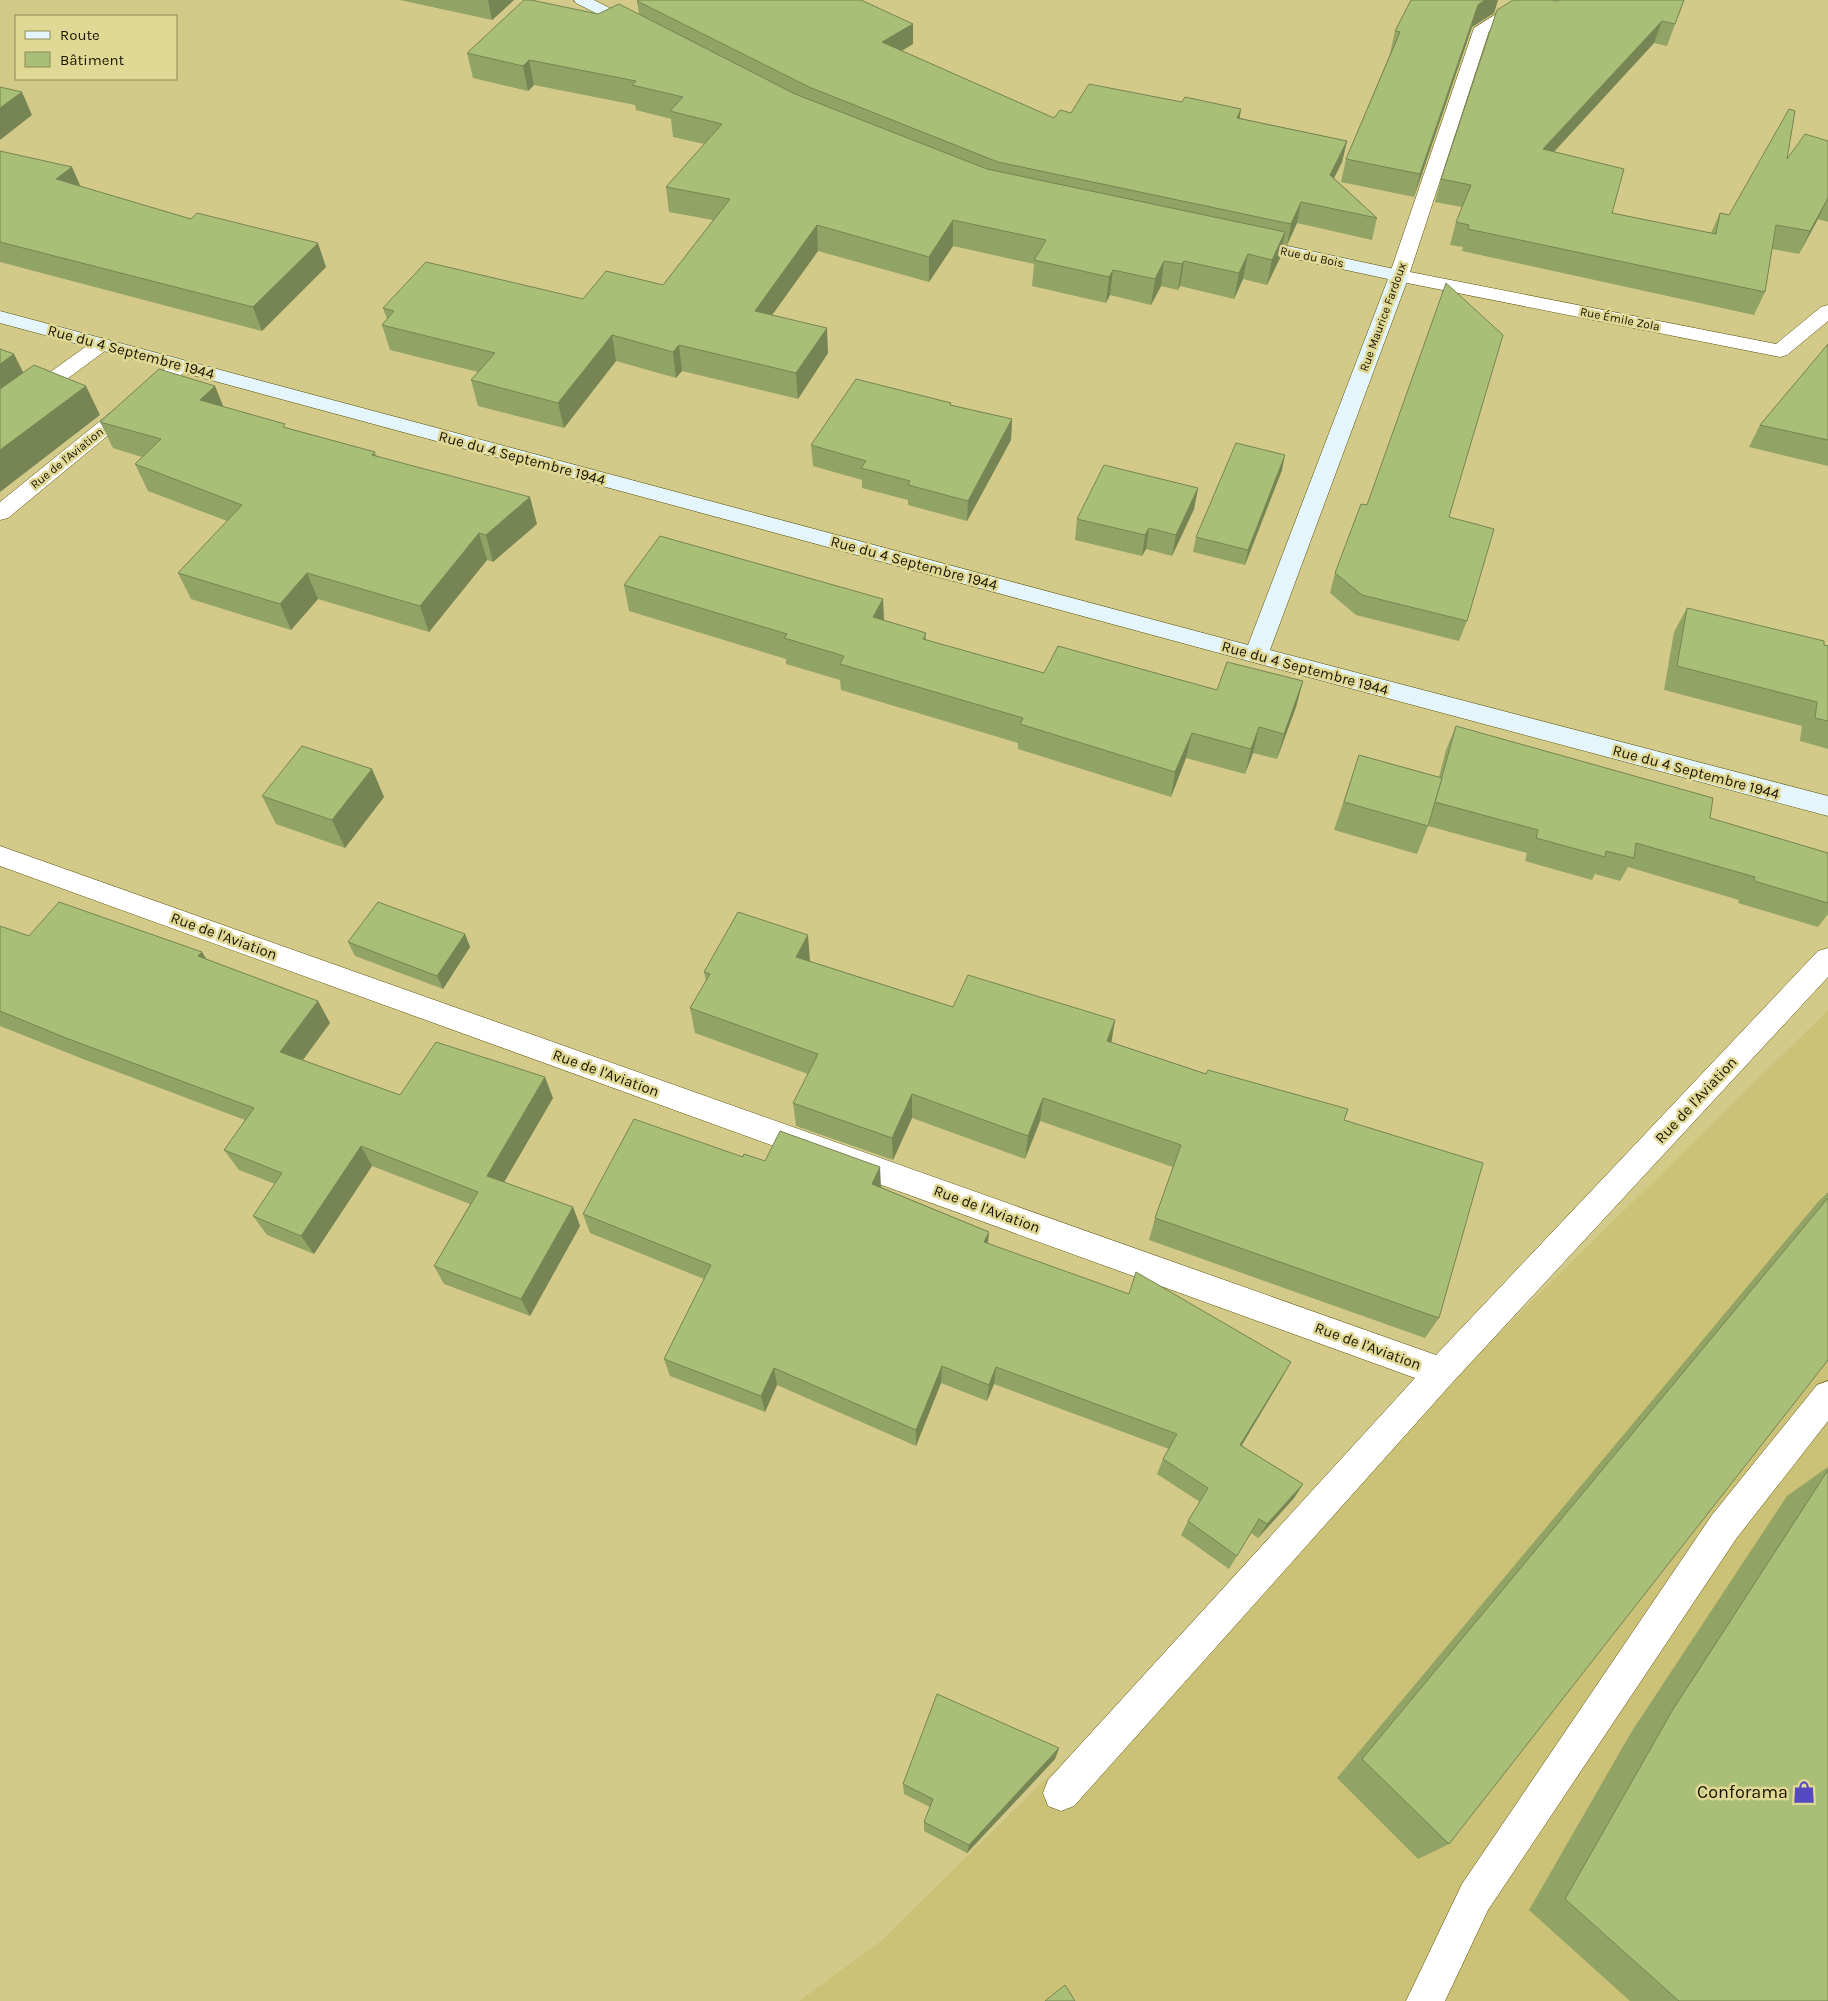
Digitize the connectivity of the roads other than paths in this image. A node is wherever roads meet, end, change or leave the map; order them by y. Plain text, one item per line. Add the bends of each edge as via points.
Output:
1 (582, 0) edge
2 (1530, 0) edge
3 (653, 36) edge
4 (1224, 238) edge
5 (1399, 276) junction
6 (1828, 311) edge
7 (0, 317) edge
8 (102, 344) junction
9 (180, 366) junction
10 (0, 418) edge
11 (0, 513) edge
12 (1256, 655) junction
13 (1828, 806) edge
14 (0, 856) edge
15 (1828, 959) edge
16 (1441, 1372) junction
17 (1828, 1396) edge
18 (1061, 1793) dead end
19 (1425, 2001) edge

1 - 3 main road
2 - 5 street, Rue Maurice Fardoux via 1482,28
4 - 5 main road, Rue du Bois
5 - 6 street, Rue Émile Zola via 1780,351
5 - 12 main road, Rue Maurice Fardoux
7 - 8 main road, Rue du 4 Septembre 1944
8 - 9 main road, Rue du 4 Septembre 1944
8 - 10 street
9 - 11 street, Rue de l'Aviation
9 - 12 main road, Rue du 4 Septembre 1944
12 - 13 main road, Rue du 4 Septembre 1944
14 - 16 street, Rue de l'Aviation
15 - 16 street, Rue de l'Aviation
16 - 18 street
17 - 19 street via 1724,1527 1475,1897

